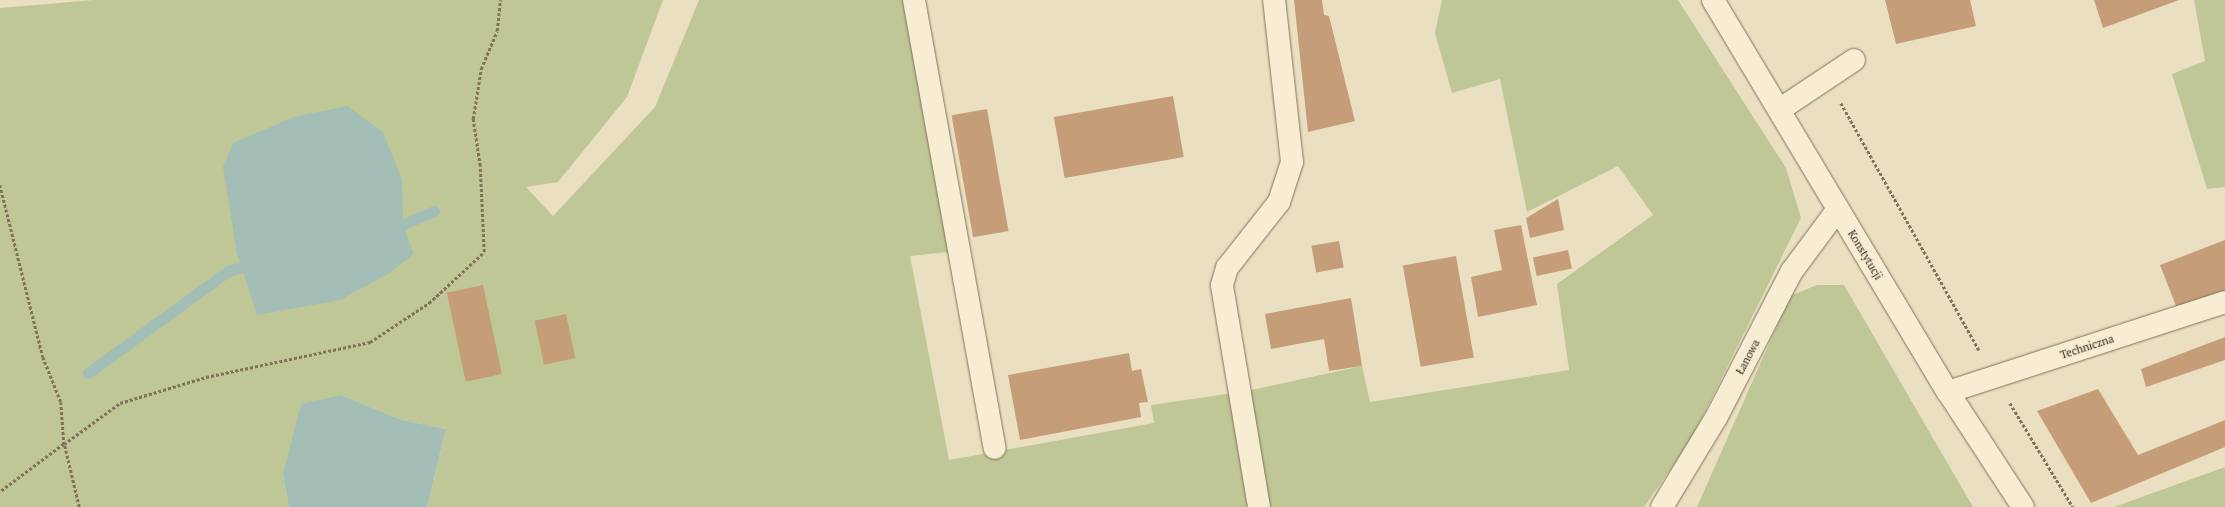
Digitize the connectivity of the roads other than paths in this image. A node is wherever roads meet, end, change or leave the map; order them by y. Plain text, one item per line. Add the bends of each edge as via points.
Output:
1 (914, 0) edge
2 (1274, 0) edge
3 (1713, 0) edge
4 (1854, 60) dead end
5 (1779, 110) junction
6 (1838, 209) junction
7 (2225, 302) edge
8 (1948, 392) junction
9 (995, 448) dead end
10 (1259, 507) edge
11 (1662, 507) edge
12 (2023, 507) edge

1 - 9 street
2 - 10 street via 1292,162 1279,202 1226,268 1222,285
3 - 5 street, Konstytucji
4 - 5 street
5 - 6 street, Konstytucji
6 - 8 street, Konstytucji
6 - 11 street, Łanowa via 1792,271 1716,418
7 - 8 street, Techniczna
8 - 12 street, Konstytucji

